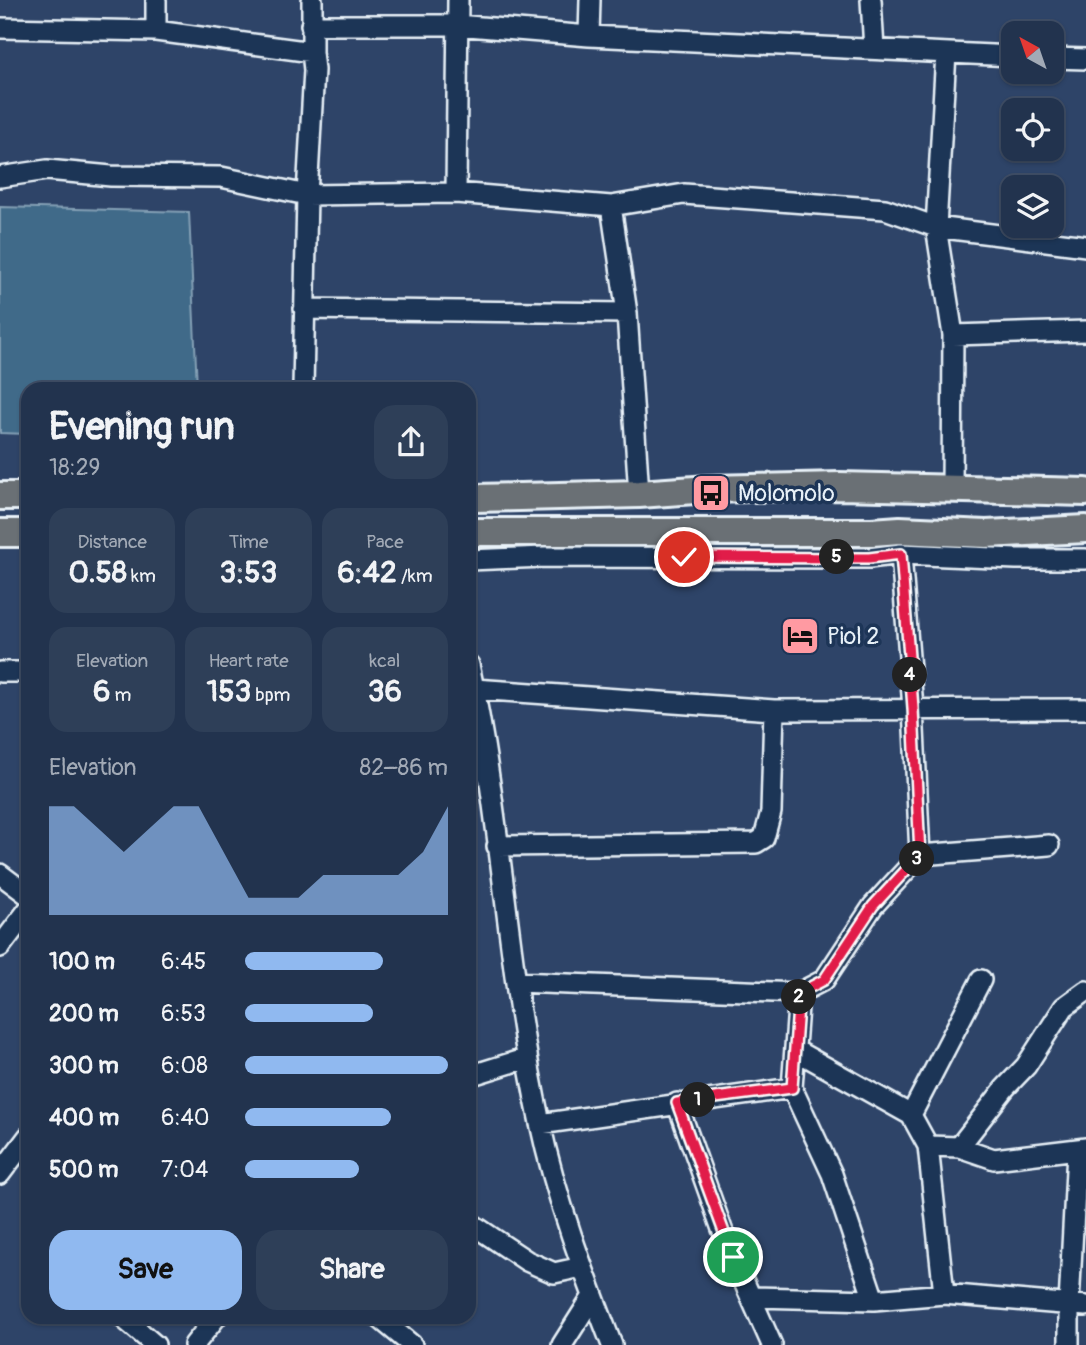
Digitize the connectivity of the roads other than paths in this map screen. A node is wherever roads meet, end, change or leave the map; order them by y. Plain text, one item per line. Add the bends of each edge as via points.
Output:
1 (156, 0) edge
2 (312, 0) edge
3 (458, 0) edge
4 (590, 0) edge
5 (871, 0) edge
6 (311, 25) junction
7 (456, 25) junction
8 (0, 28) edge
9 (156, 31) junction
10 (589, 36) junction
11 (874, 49) junction
12 (312, 52) junction
13 (946, 53) junction
14 (1001, 55) edge
15 (1064, 58) edge
16 (1086, 59) edge
17 (0, 177) edge
18 (456, 193) junction
19 (307, 195) junction
20 (611, 206) junction
21 (936, 226) junction
22 (1086, 246) edge
23 (304, 309) junction
24 (627, 313) junction
25 (1086, 331) edge
26 (953, 335) junction
27 (303, 382) edge
28 (952, 489) junction
29 (1086, 492) edge
30 (639, 494) junction
31 (476, 495) edge
32 (0, 496) edge
33 (21, 496) edge
34 (476, 503) edge
35 (476, 525) edge
36 (1086, 529) edge
37 (0, 533) edge
38 (21, 533) edge
39 (476, 534) edge
40 (901, 554) junction
41 (1086, 559) edge
42 (476, 560) edge
43 (0, 672) edge
44 (21, 672) edge
45 (476, 689) edge
46 (476, 701) edge
47 (913, 708) junction
48 (1086, 709) edge
49 (774, 710) junction
50 (485, 754) junction
51 (476, 768) edge
52 (1049, 845) dead end
53 (497, 846) junction
54 (920, 855) junction
55 (0, 874) edge
56 (21, 890) edge
57 (21, 919) edge
58 (0, 947) edge
59 (981, 980) dead end
60 (517, 982) junction
61 (1086, 991) edge
62 (799, 993) junction
63 (795, 1050) junction
64 (527, 1058) junction
65 (476, 1074) edge
66 (792, 1088) junction
67 (677, 1103) junction
68 (912, 1115) junction
69 (540, 1124) junction
70 (21, 1146) edge
71 (928, 1146) junction
72 (959, 1147) junction
73 (1082, 1149) edge
74 (0, 1174) edge
75 (476, 1227) edge
76 (582, 1267) junction
77 (944, 1294) junction
78 (593, 1296) junction
79 (751, 1297) junction
80 (874, 1300) junction
81 (1077, 1306) edge
82 (130, 1324) edge
83 (211, 1324) edge
84 (387, 1324) edge
85 (155, 1345) edge
86 (194, 1345) edge
87 (412, 1345) edge
88 (562, 1345) edge
89 (612, 1345) edge
90 (772, 1345) edge
91 (1069, 1345) edge

1 - 9 street
2 - 6 street
3 - 7 street
4 - 10 street
5 - 11 street
6 - 7 street
6 - 12 street
7 - 10 street
7 - 18 street
8 - 9 street
9 - 12 street
10 - 11 street
11 - 13 street
12 - 19 street
13 - 14 street
13 - 21 street
15 - 16 street
17 - 19 street via 47,170 220,177
18 - 19 street
18 - 20 street
19 - 23 street
20 - 21 street via 684,194 885,209
20 - 24 street
21 - 22 street
21 - 26 street
23 - 24 street
23 - 27 street
24 - 30 street
25 - 26 street
26 - 28 street
28 - 29 highway
28 - 30 highway via 827,486
30 - 31 highway
32 - 33 highway
34 - 35 highway via 481,514
36 - 39 highway via 986,534 900,530
37 - 38 highway
40 - 41 street
40 - 42 street via 869,558
40 - 47 street
43 - 44 street
45 - 49 street
46 - 50 street
47 - 48 street
47 - 49 street
47 - 54 street
49 - 53 street via 771,812 764,838 756,843
50 - 51 street
50 - 53 street
52 - 54 street
53 - 60 street
54 - 62 street via 873,906 824,980
55 - 56 street
57 - 58 street
59 - 68 street
60 - 62 street
60 - 64 street
61 - 72 street via 1064,1007 1026,1066
62 - 63 street
63 - 66 street
63 - 68 street
64 - 65 street
64 - 69 street
66 - 67 street
66 - 80 street via 832,1174
67 - 69 street
67 - 79 street
68 - 71 street
69 - 76 street
70 - 74 street
71 - 72 street
71 - 77 street
72 - 73 street via 994,1159
73 - 81 street
75 - 76 street via 554,1273
76 - 78 street
77 - 80 street
77 - 81 street
78 - 88 street
78 - 89 street
79 - 80 street
79 - 90 street
81 - 91 street
82 - 85 street
83 - 86 street
84 - 87 street

